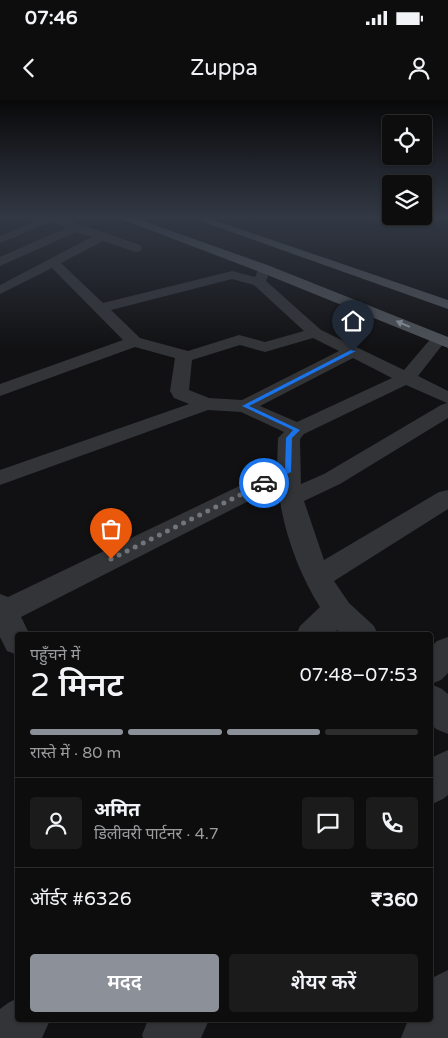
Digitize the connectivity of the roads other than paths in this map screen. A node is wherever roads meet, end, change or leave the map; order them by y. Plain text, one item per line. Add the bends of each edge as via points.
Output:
1 (243, 261) edge
2 (275, 261) edge
3 (319, 261) edge
4 (350, 261) edge
5 (53, 262) joint
6 (266, 269) junction
7 (259, 282) junction
8 (0, 290) edge
9 (448, 293) edge
10 (336, 296) junction
11 (372, 297) dead end
12 (448, 305) edge
13 (99, 309) junction
14 (406, 310) dead end
15 (315, 333) junction
16 (443, 341) edge
17 (134, 342) junction
18 (353, 351) junction
19 (184, 355) junction
20 (408, 377) junction
21 (0, 390) edge
22 (448, 398) edge
23 (206, 404) junction
24 (245, 406) junction
25 (448, 409) edge
26 (297, 430) junction
27 (289, 471) junction
28 (0, 478) edge
29 (291, 497) junction
30 (448, 498) edge
31 (320, 577) junction
32 (337, 610) junction
33 (1, 611) edge
34 (314, 632) edge
35 (360, 632) edge
36 (15, 637) edge
37 (448, 651) edge
38 (433, 667) edge
39 (433, 703) edge
40 (448, 717) edge
41 (448, 769) edge
42 (433, 783) edge
43 (448, 994) edge
44 (24, 1022) edge
45 (6, 1038) edge
46 (426, 1038) edge

1 - 6 main road
2 - 10 main road via 324,279
3 - 12 main road
4 - 9 main road
5 - 8 street
5 - 13 street
6 - 7 street
6 - 10 main road
7 - 13 street via 232,275
7 - 15 street
16 -> 10 main road
11 - 14 main road
13 - 17 street
15 - 18 street
15 - 19 street via 264,347 238,340
16 - 20 street
17 - 19 street
17 - 21 street
18 - 20 street
18 - 24 street
19 - 23 street via 179,391
20 - 22 street
20 - 26 street
23 - 24 street
23 - 28 street
24 - 26 street
25 - 29 street via 332,479
26 - 27 street via 289,438
27 - 29 street
27 - 33 street
29 - 31 street via 309,554
30 - 31 street
31 - 32 street
32 - 34 street
32 - 35 street
33 - 36 street
37 - 38 street
39 - 40 street
41 - 42 street
43 - 46 street
44 - 45 street

